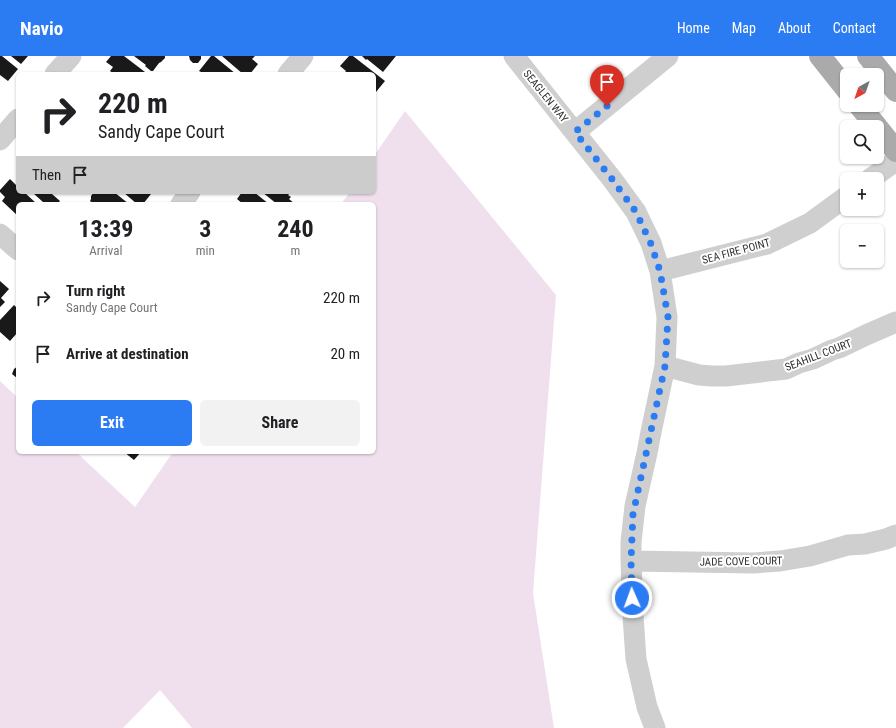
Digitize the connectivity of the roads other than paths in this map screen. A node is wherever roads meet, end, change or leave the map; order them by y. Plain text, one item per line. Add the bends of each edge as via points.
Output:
1 (71, 56) edge
2 (303, 56) edge
3 (514, 56) edge
4 (668, 56) edge
5 (820, 56) edge
6 (868, 56) edge
7 (58, 72) edge
8 (290, 72) edge
9 (840, 81) edge
10 (896, 91) edge
11 (865, 112) edge
12 (871, 120) edge
13 (16, 121) edge
14 (575, 132) junction
15 (884, 136) edge
16 (0, 140) edge
17 (896, 151) edge
18 (896, 160) edge
19 (880, 172) edge
20 (840, 201) edge
21 (0, 234) edge
22 (16, 248) edge
23 (660, 271) junction
24 (896, 322) edge
25 (665, 366) junction
26 (896, 534) edge
27 (631, 561) junction
28 (655, 728) edge

1 - 7 street
2 - 8 street
3 - 14 street, SEAGLEN WAY
4 - 14 street
5 - 9 main road
6 - 10 main road
11 - 12 main road
13 - 16 street
14 - 23 street, SEAGLEN WAY via 636,212
15 - 17 main road
18 - 19 street
20 - 23 street, SEA FIRE POINT via 810,222 768,244
21 - 22 street
23 - 25 street, SEAGLEN WAY via 668,317
24 - 25 street, SEAHILL COURT via 786,369 719,376 699,375
25 - 27 street, SEAGLEN WAY via 635,506
26 - 27 street, JADE COVE COURT via 865,544 848,545 810,556 780,561
27 - 28 street, SEAGLEN WAY via 636,659 647,707

